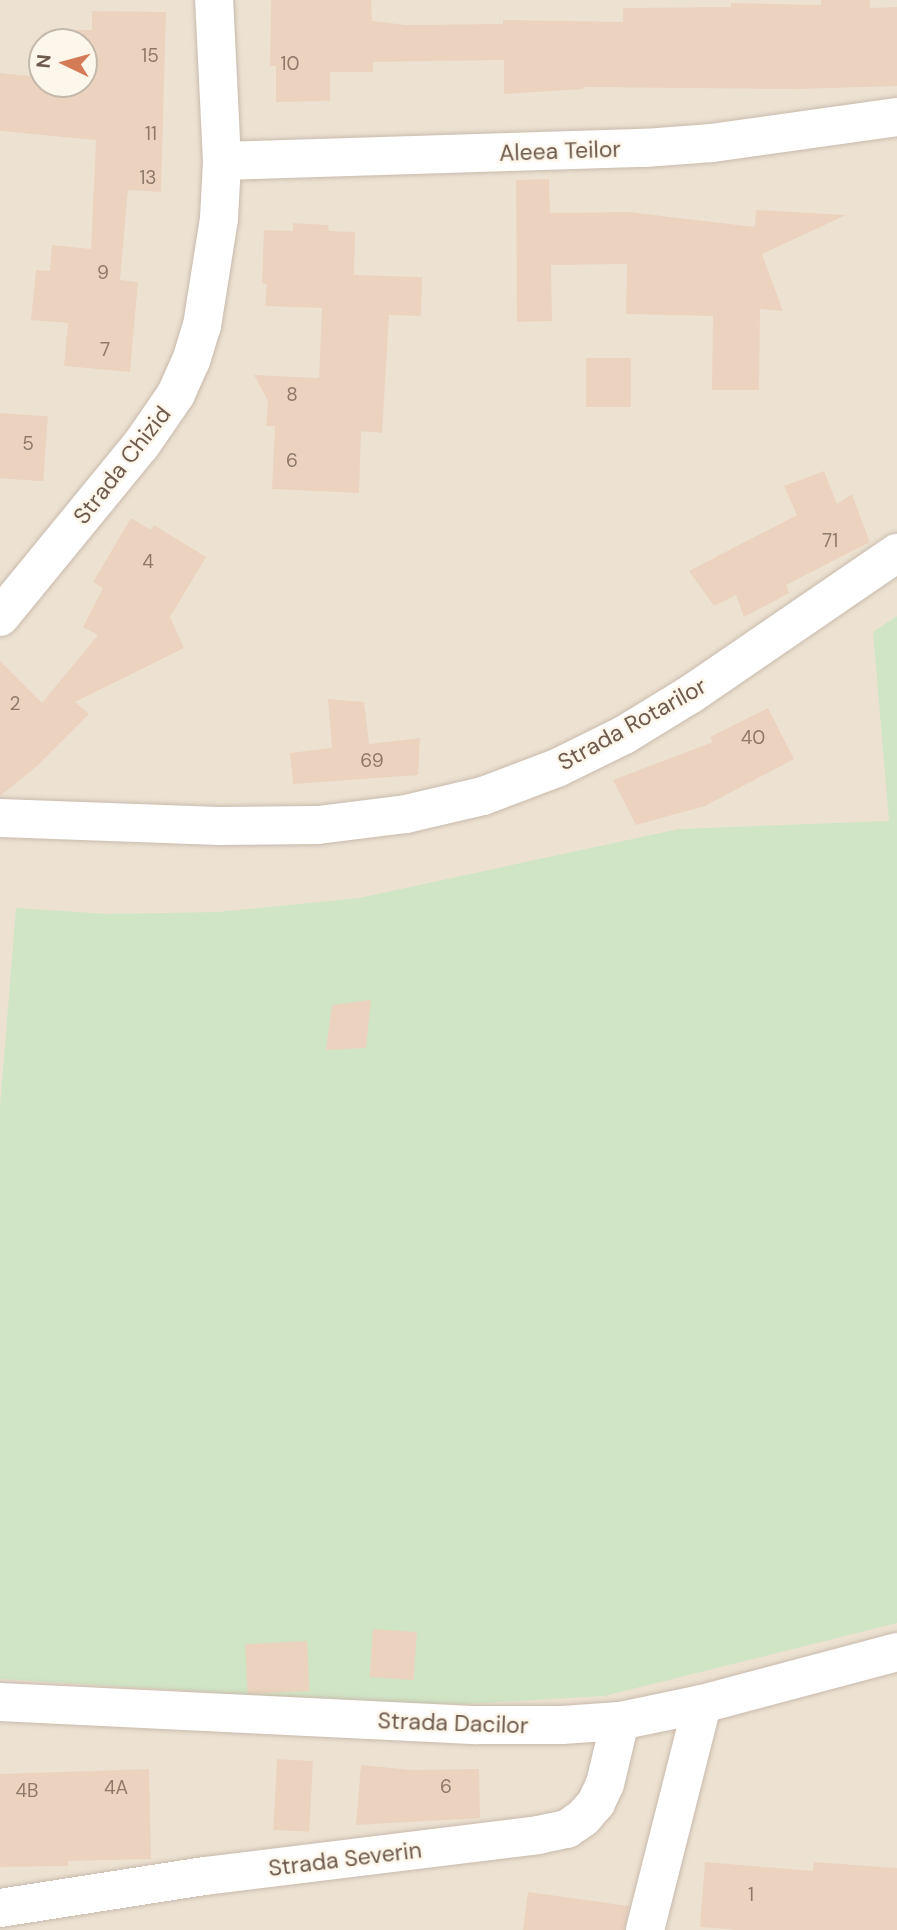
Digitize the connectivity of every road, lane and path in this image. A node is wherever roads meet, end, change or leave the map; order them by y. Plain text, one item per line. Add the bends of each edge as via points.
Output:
1 (214, 0) edge
2 (897, 117) edge
3 (222, 161) junction
4 (897, 553) edge
5 (0, 617) edge
6 (0, 817) edge
7 (897, 1652) edge
8 (0, 1702) edge
9 (702, 1704) junction
10 (620, 1721) junction
11 (0, 1908) edge
12 (645, 1930) edge

1 - 3 street, Strada Chizid
2 - 3 street, Aleea Teilor via 645,148
3 - 5 street, Strada Chizid via 213,272 202,326 176,394 141,445
4 - 6 street, Strada Rotarilor via 624,735 557,768 483,796 405,814 318,825
7 - 9 street, Strada Dacilor
8 - 10 street, Strada Dacilor via 477,1726
9 - 10 street, Strada Dacilor
9 - 12 street
10 - 11 street, Strada Severin via 596,1803 567,1829

